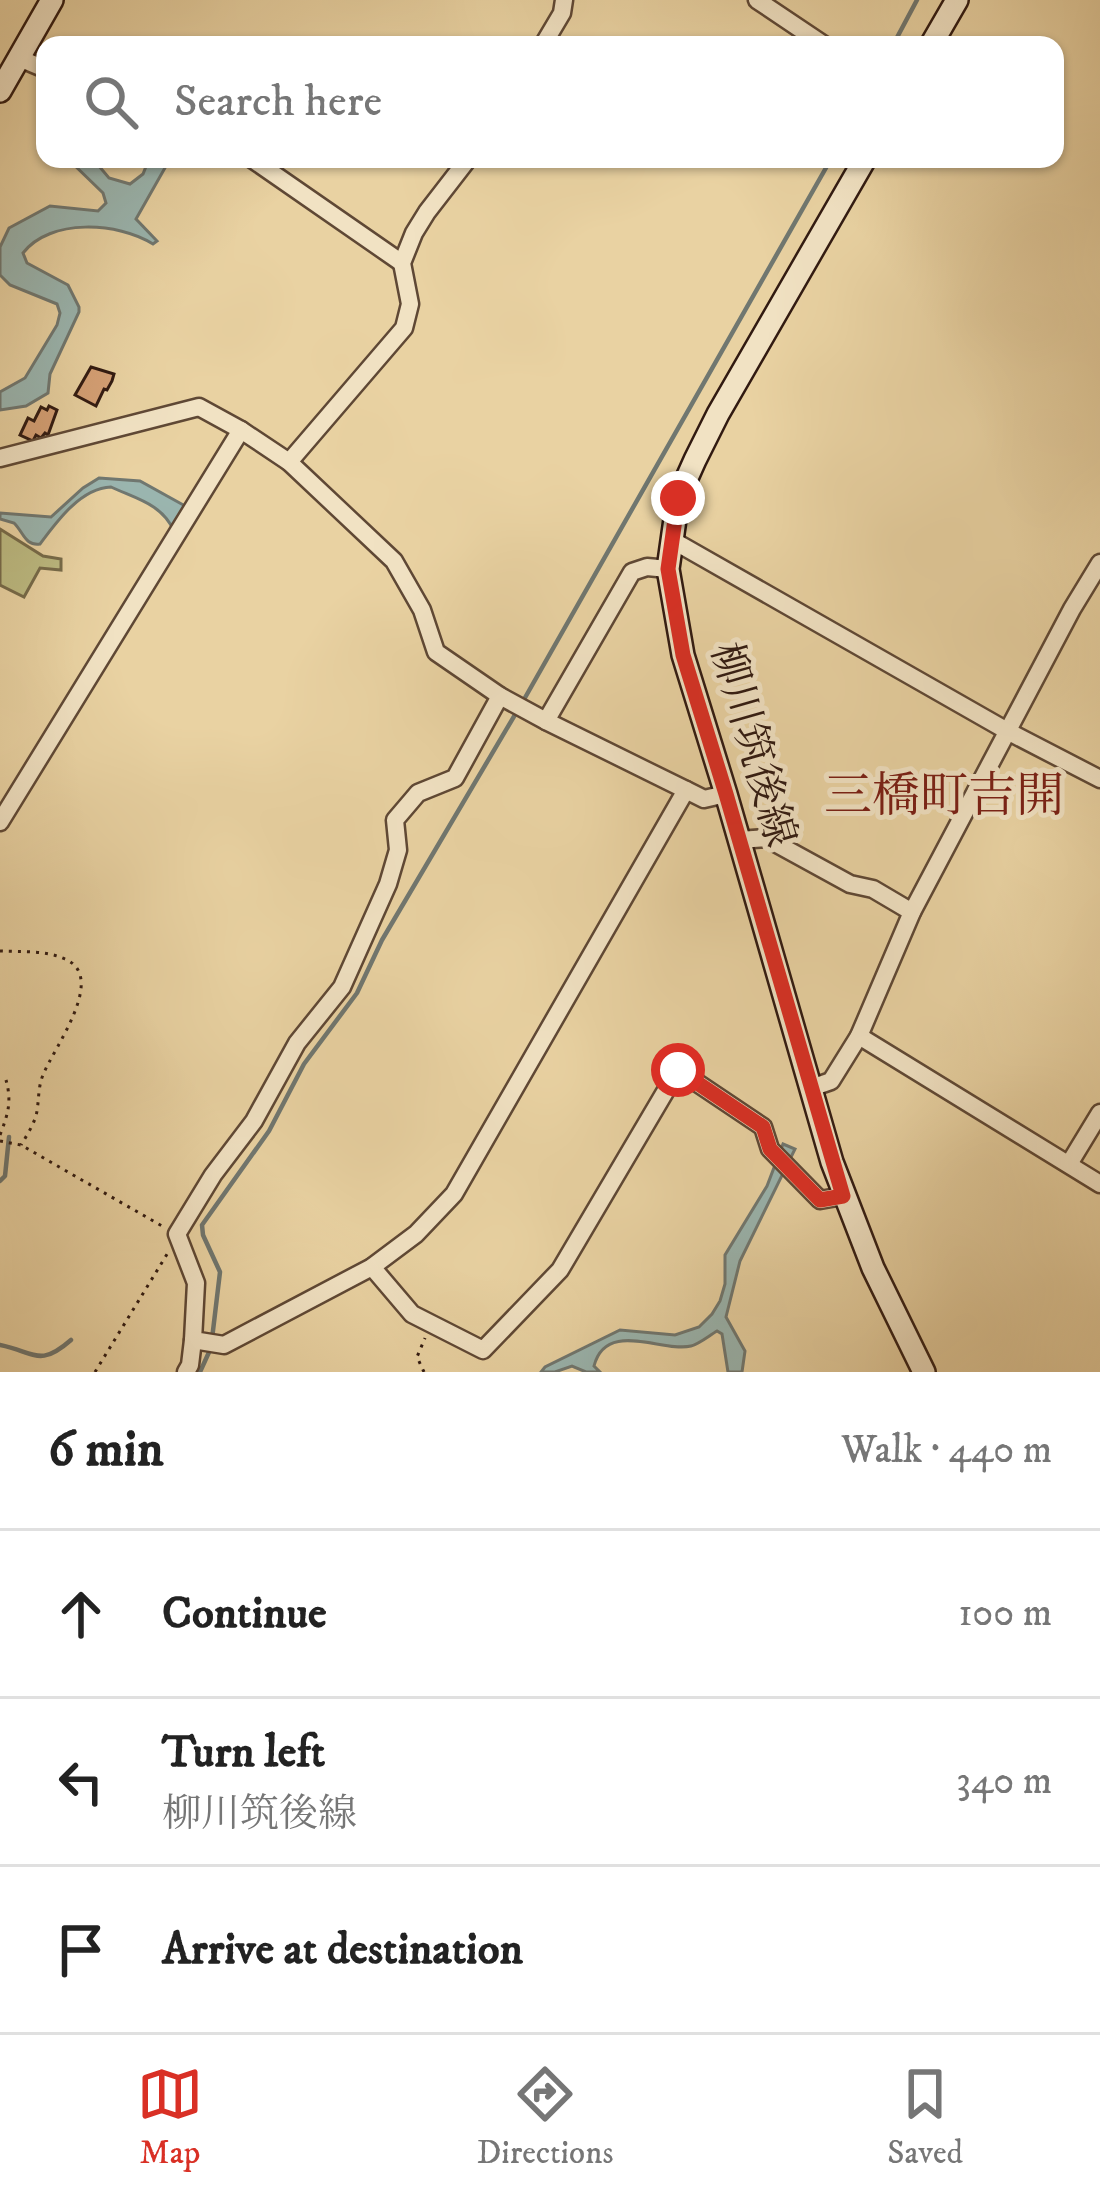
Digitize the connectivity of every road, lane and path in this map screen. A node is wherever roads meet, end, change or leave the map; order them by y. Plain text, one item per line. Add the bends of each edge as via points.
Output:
1 (52, 0) edge
2 (564, 0) edge
3 (758, 0) edge
4 (957, 0) edge
5 (548, 36) edge
6 (811, 36) edge
7 (936, 36) edge
8 (19, 58) junction
9 (36, 65) edge
10 (0, 91) edge
11 (265, 168) edge
12 (461, 168) edge
13 (861, 168) edge
14 (402, 263) junction
15 (242, 430) junction
16 (0, 458) edge
17 (289, 462) junction
18 (672, 540) junction
19 (1100, 563) edge
20 (668, 569) junction
21 (500, 695) junction
22 (546, 721) junction
23 (1009, 732) junction
24 (1100, 779) edge
25 (686, 790) junction
26 (726, 794) junction
27 (0, 822) edge
28 (740, 840) junction
29 (912, 912) junction
30 (0, 950) edge
31 (859, 1036) junction
32 (6, 1080) dead end
33 (812, 1088) junction
34 (1100, 1113) edge
35 (0, 1138) edge
36 (21, 1145) junction
37 (1070, 1164) junction
38 (1100, 1184) edge
39 (843, 1196) junction
40 (179, 1238) junction
41 (373, 1267) junction
42 (431, 1326) junction
43 (193, 1340) junction
44 (95, 1372) edge
45 (185, 1372) edge
46 (424, 1372) edge
47 (924, 1372) edge

1 - 8 main road
2 - 5 street
3 - 6 street
4 - 7 main road
8 - 9 street
8 - 10 main road
11 - 14 street
12 - 14 street
13 - 18 main road, 柳川筑後線 via 718,414 678,498
14 - 17 street via 410,304 404,328
15 - 16 street via 199,407
15 - 17 street
15 - 27 street
17 - 21 street via 394,561 436,652
18 - 20 main road, 柳川筑後線
18 - 23 street
19 - 23 street
20 - 22 street via 632,572
20 - 26 main road, 柳川筑後線 via 683,655
21 - 22 street
21 - 40 street via 455,778 418,793 395,820 398,850 388,884 342,988 297,1043
22 - 25 street
23 - 24 street
23 - 29 street
25 - 26 street via 704,799
25 - 41 street via 454,1193
26 - 28 main road, 柳川筑後線
28 - 29 street via 766,838
28 - 33 main road, 柳川筑後線
29 - 31 street
30 - 36 path via 68,959 79,976 76,1014 43,1074 37,1116
31 - 33 street via 831,1081
31 - 37 street
32 - 35 path via 10,1108
33 - 39 main road, 柳川筑後線
34 - 37 street
35 - 36 path
36 - 40 path
37 - 38 street
39 - 42 street via 820,1200 770,1149 763,1127 678,1070 560,1270 483,1350
39 - 47 main road, 柳川筑後線
40 - 43 street via 196,1283
40 - 44 path
41 - 42 street
41 - 43 street via 224,1345
42 - 46 path via 417,1357
43 - 45 street

